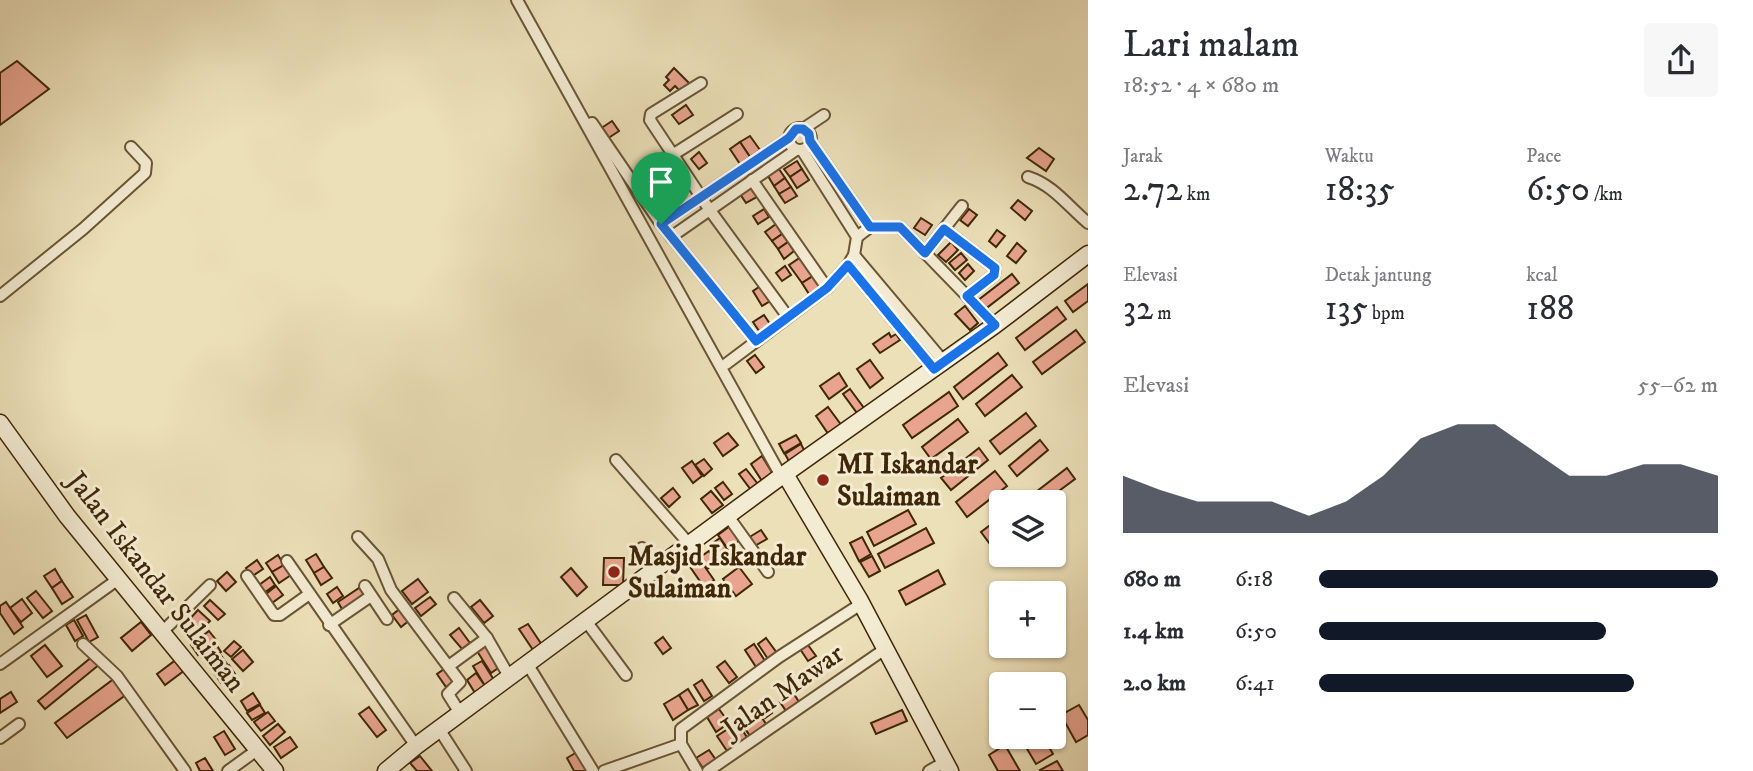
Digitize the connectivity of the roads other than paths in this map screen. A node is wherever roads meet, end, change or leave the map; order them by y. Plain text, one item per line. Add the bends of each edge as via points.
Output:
1 (517, 0) edge
2 (701, 83) dead end
3 (737, 114) dead end
4 (824, 114) dead end
5 (592, 123) dead end
6 (803, 129) junction
7 (789, 138) junction
8 (810, 141) junction
9 (131, 147) dead end
10 (799, 150) junction
11 (674, 154) junction
12 (1028, 177) dead end
13 (752, 180) junction
14 (701, 198) junction
15 (962, 206) dead end
16 (709, 209) junction
17 (1088, 223) edge
18 (661, 224) junction
19 (870, 227) junction
20 (944, 229) junction
21 (671, 237) junction
22 (857, 237) junction
23 (925, 253) junction
24 (1088, 254) edge
25 (851, 260) junction
26 (827, 288) junction
27 (0, 296) edge
28 (967, 296) junction
29 (788, 317) junction
30 (995, 325) junction
31 (756, 341) junction
32 (726, 364) dead end
33 (939, 365) junction
34 (0, 423) edge
35 (616, 460) dead end
36 (783, 475) junction
37 (729, 516) junction
38 (358, 537) dead end
39 (690, 545) junction
40 (642, 548) dead end
41 (286, 561) dead end
42 (657, 569) junction
43 (768, 572) dead end
44 (247, 576) dead end
45 (117, 580) junction
46 (210, 585) dead end
47 (365, 586) dead end
48 (308, 595) junction
49 (371, 597) junction
50 (454, 598) dead end
51 (861, 604) junction
52 (387, 619) dead end
53 (586, 621) junction
54 (329, 625) junction
55 (161, 633) junction
56 (486, 638) junction
57 (83, 644) dead end
58 (885, 649) junction
59 (0, 664) edge
60 (528, 664) junction
61 (450, 665) junction
62 (626, 675) dead end
63 (510, 678) junction
64 (460, 713) junction
65 (19, 724) dead end
66 (439, 729) junction
67 (0, 738) edge
68 (681, 744) junction
69 (416, 746) junction
70 (257, 750) junction
71 (948, 767) edge
72 (185, 771) edge
73 (228, 771) edge
74 (275, 771) edge
75 (386, 771) edge
76 (466, 771) edge
77 (593, 771) edge
78 (604, 771) edge
79 (697, 771) edge
80 (708, 771) edge
81 (929, 771) edge

1 - 36 street
2 - 11 street via 650,116
3 - 11 street
4 - 6 street
5 - 18 street
6 - 7 street via 796,129
6 - 8 street
7 - 10 street via 790,145
7 - 14 street
8 - 10 street
8 - 19 street
9 - 27 street via 146,163 145,173
10 - 13 street
10 - 22 street
11 - 14 street
12 - 17 street via 1047,183
13 - 16 street
13 - 26 street
14 - 16 street
14 - 18 street
15 - 20 street
16 - 21 street
16 - 29 street
18 - 21 street
19 - 22 street
19 - 23 street via 900,227
20 - 23 street
20 - 28 street via 995,268 994,275
21 - 31 street
22 - 25 street
23 - 28 street
24 - 30 street
25 - 26 street
25 - 33 street
26 - 29 street
28 - 30 street
29 - 31 street
30 - 33 street
31 - 32 street
33 - 36 street
34 - 45 street, Jalan Iskandar Sulaiman
35 - 39 street
36 - 37 street
36 - 51 street
37 - 39 street
37 - 43 street
38 - 61 street via 378,559 391,590
39 - 42 street
40 - 42 street
41 - 48 street
42 - 53 street
44 - 48 street via 274,615
45 - 55 street, Jalan Iskandar Sulaiman
45 - 59 street
46 - 55 street
47 - 49 street
48 - 54 street
49 - 52 street
49 - 54 street
50 - 56 street
51 - 58 street
51 - 68 street via 681,729
53 - 60 street
53 - 62 street
54 - 69 street
55 - 70 street, Jalan Iskandar Sulaiman
56 - 61 street
56 - 63 street
57 - 72 street via 117,676
58 - 71 street
58 - 80 street, Jalan Mawar
60 - 63 street
60 - 77 street
61 - 64 street via 460,683 448,694
63 - 64 street
64 - 66 street
65 - 67 street
66 - 69 street
66 - 76 street
68 - 78 street
68 - 79 street
69 - 75 street
70 - 73 street
70 - 74 street, Jalan Iskandar Sulaiman
71 - 81 street

